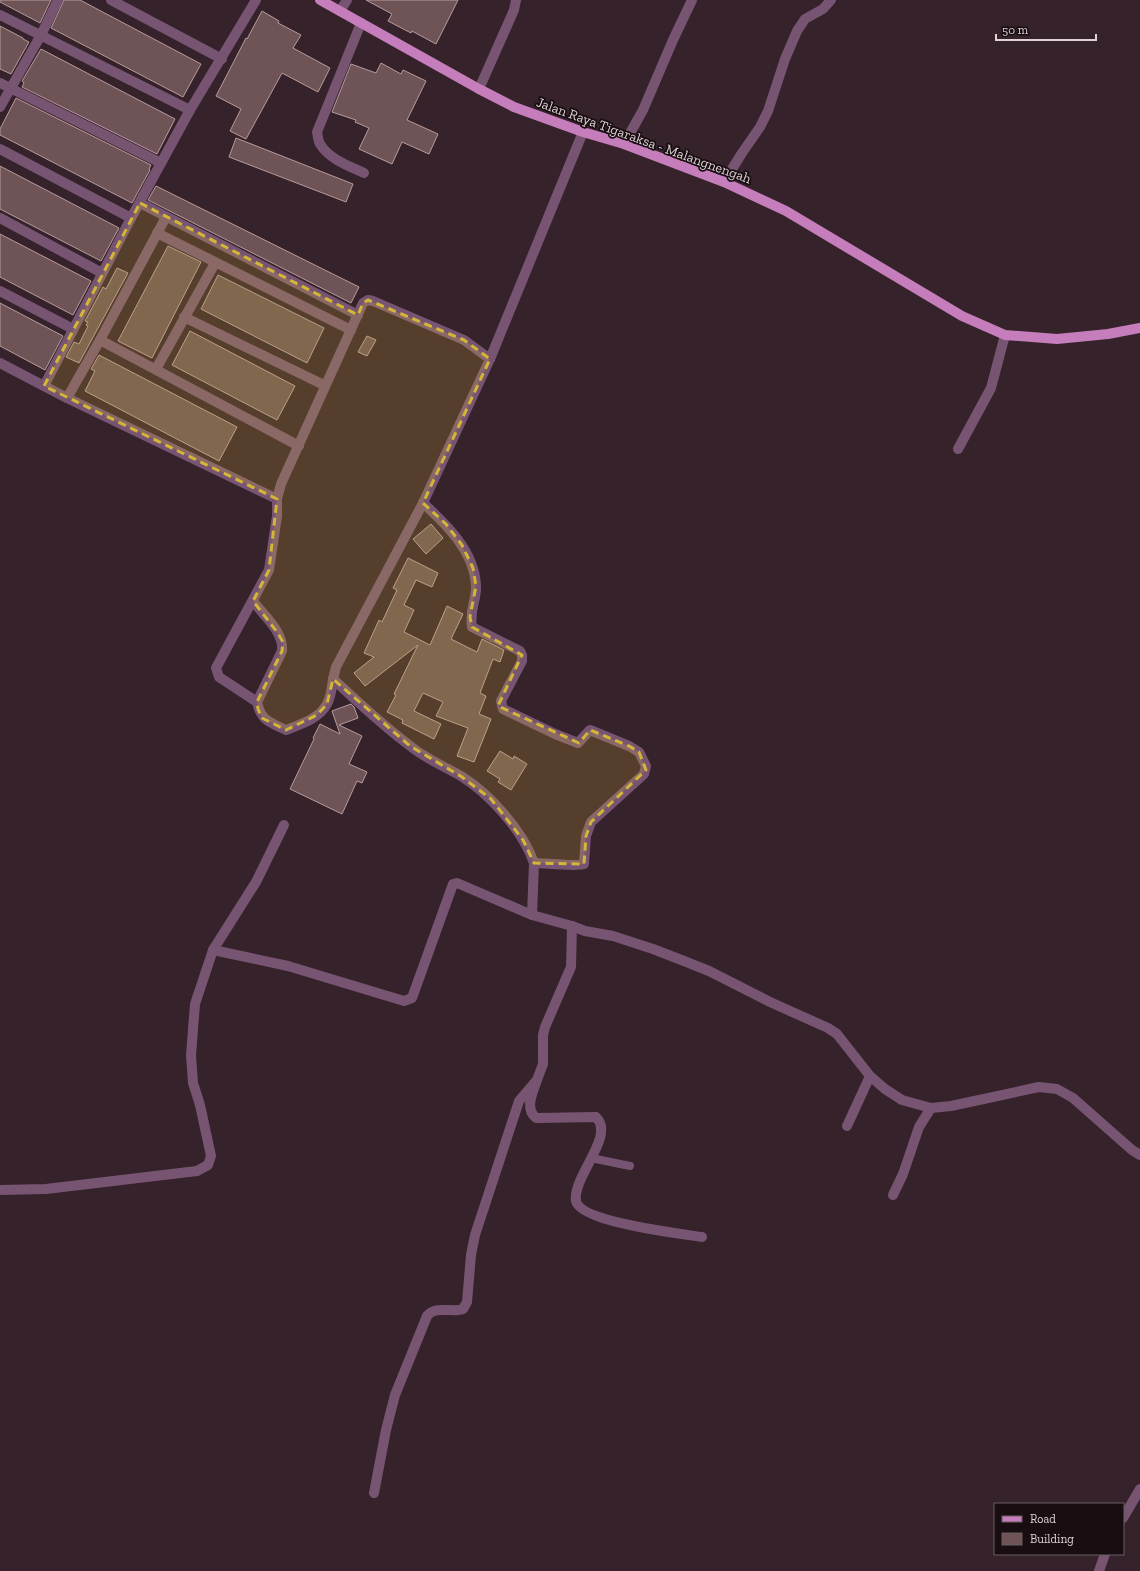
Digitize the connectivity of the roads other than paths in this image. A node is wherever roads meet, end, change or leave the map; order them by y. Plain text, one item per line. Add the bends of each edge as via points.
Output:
1 (58, 0) edge
2 (111, 0) edge
3 (256, 0) edge
4 (320, 0) edge
5 (346, 0) edge
6 (516, 0) edge
7 (692, 0) edge
8 (831, 0) edge
9 (340, 11) junction
10 (0, 15) edge
11 (361, 23) junction
12 (41, 35) junction
13 (222, 59) junction
14 (0, 83) edge
15 (10, 88) junction
16 (479, 90) junction
17 (0, 107) edge
18 (190, 110) junction
19 (583, 132) junction
20 (624, 144) junction
21 (0, 149) edge
22 (162, 163) junction
23 (364, 173) dead end
24 (724, 182) junction
25 (140, 202) junction
26 (166, 217) junction
27 (0, 218) edge
28 (131, 218) junction
29 (157, 233) junction
30 (215, 263) junction
31 (102, 273) junction
32 (0, 291) edge
33 (358, 315) junction
34 (184, 317) junction
35 (1140, 328) edge
36 (73, 329) junction
37 (351, 330) junction
38 (1005, 334) junction
39 (100, 340) junction
40 (490, 359) junction
41 (0, 363) edge
42 (156, 370) junction
43 (324, 385) junction
44 (44, 386) junction
45 (67, 398) junction
46 (299, 446) junction
47 (958, 449) dead end
48 (277, 499) junction
49 (423, 503) junction
50 (253, 601) junction
51 (333, 679) junction
52 (257, 702) junction
53 (284, 825) dead end
54 (534, 863) junction
55 (532, 915) junction
56 (572, 926) junction
57 (213, 950) junction
58 (870, 1076) junction
59 (537, 1080) junction
60 (931, 1108) junction
61 (847, 1126) dead end
62 (1140, 1155) edge
63 (591, 1158) junction
64 (630, 1166) dead end
65 (0, 1190) edge
66 (893, 1195) dead end
67 (702, 1237) dead end
68 (1140, 1490) edge
69 (374, 1493) dead end
70 (1124, 1516) edge
71 (1105, 1555) edge
72 (1099, 1571) edge

1 - 12 street
2 - 13 street
3 - 13 street
4 - 9 main road, Jalan Raya Tigaraksa - Malangnengah
5 - 9 street
6 - 16 street
7 - 20 street via 643,110
8 - 24 street via 823,9 804,19 785,59 760,128
9 - 11 main road, Jalan Raya Tigaraksa - Malangnengah
10 - 12 street
11 - 16 main road, Jalan Raya Tigaraksa - Malangnengah
11 - 23 street via 317,132 319,144 326,152
12 - 15 street
12 - 18 street
13 - 18 street
14 - 15 street
15 - 17 street
15 - 22 street
16 - 19 main road, Jalan Raya Tigaraksa - Malangnengah via 514,107
18 - 22 street
19 - 20 main road, Jalan Raya Tigaraksa - Malangnengah
19 - 40 street
20 - 24 main road, Jalan Raya Tigaraksa - Malangnengah
21 - 28 street
22 - 25 street
24 - 38 main road, Jalan Raya Tigaraksa - Malangnengah via 786,211 962,316
25 - 26 street
25 - 28 street
26 - 29 street
26 - 33 street
27 - 31 street
28 - 31 street
29 - 30 street
29 - 39 street
30 - 34 street
30 - 37 street
31 - 36 street
32 - 36 street
33 - 37 street
33 - 40 street via 363,302 368,300 464,340
34 - 42 street
34 - 43 street
35 - 38 main road, Jalan Raya Tigaraksa - Malangnengah via 1057,339
36 - 44 street
37 - 43 street
38 - 47 street via 992,388
39 - 42 street
39 - 45 street
40 - 49 street
41 - 44 street
42 - 46 street
43 - 46 street
44 - 45 street
45 - 48 street
46 - 48 street via 281,484
48 - 50 street via 269,570
49 - 51 street via 336,667
49 - 54 street via 446,524 462,545 473,568 476,586 470,617 472,627 520,651 522,655 522,661 500,701 503,709 578,743 590,730 639,752 646,766 644,774 591,822 586,836 584,864
50 - 52 street via 283,642 282,651
50 - 52 street via 216,668 219,677
51 - 52 street via 327,704 317,715 286,730 262,718
51 - 54 street via 370,714 410,746 462,777 491,799 523,840
53 - 57 street via 256,882
54 - 55 street
55 - 56 street
55 - 57 street via 457,883 453,884 412,998 404,1001 288,966
56 - 58 street via 585,932 613,936 684,961 828,1028 837,1034
56 - 59 street via 571,967 545,1027 543,1064
57 - 65 street via 195,1004 191,1055 193,1083 211,1156 208,1165 197,1171 54,1188
58 - 60 street via 902,1100
58 - 61 street
59 - 63 street via 530,1098 531,1114 536,1118 596,1117 600,1121 601,1136
59 - 69 street via 519,1101 475,1235 467,1302 459,1311 430,1312 395,1395
60 - 62 street via 1039,1087 1056,1089 1072,1098
60 - 66 street via 919,1127
63 - 64 lane
63 - 67 street via 577,1192 576,1202 580,1209 636,1227
68 - 70 street
71 - 72 street

